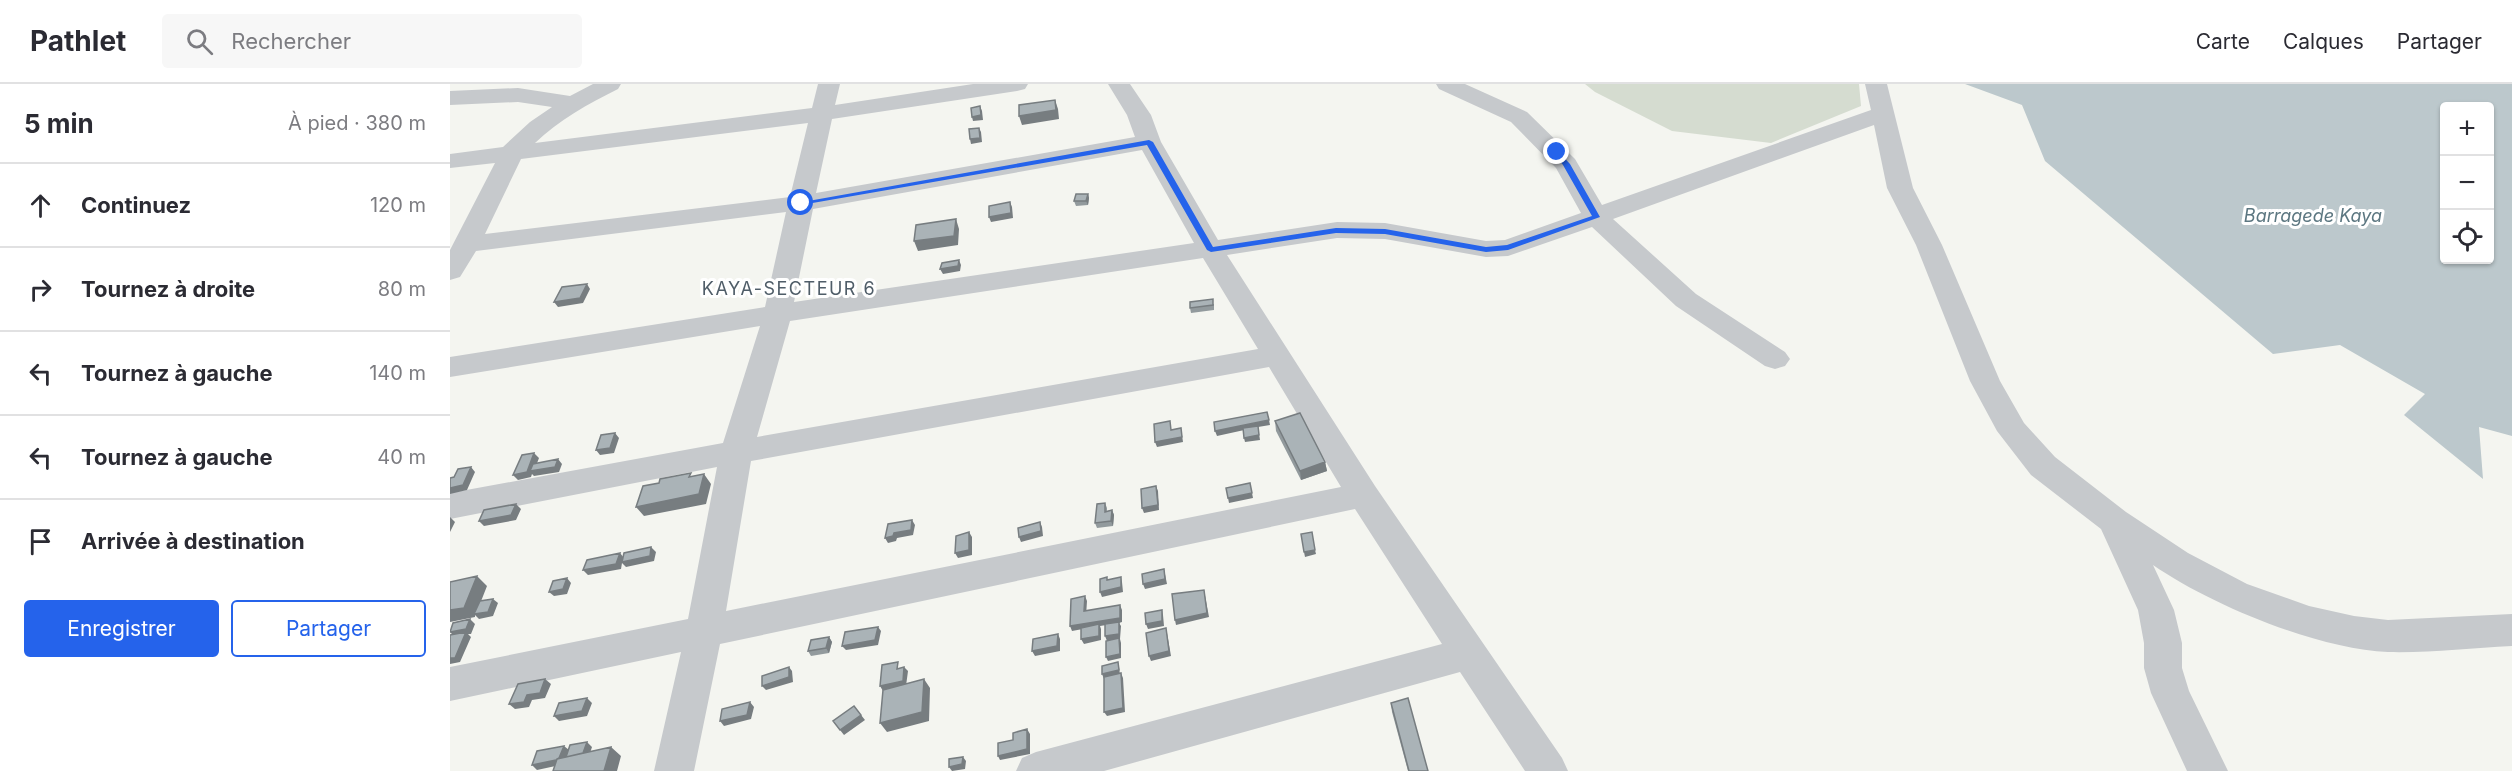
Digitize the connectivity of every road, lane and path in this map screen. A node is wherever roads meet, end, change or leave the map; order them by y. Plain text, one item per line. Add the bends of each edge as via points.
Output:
1 (610, 84) edge
2 (1017, 84) edge
3 (1119, 84) edge
4 (1447, 84) edge
5 (450, 98) edge
6 (826, 99) edge
7 (1879, 99) edge
8 (573, 103) junction
9 (1149, 142) junction
10 (512, 152) junction
11 (450, 161) edge
12 (801, 203) junction
13 (1596, 217) junction
14 (466, 244) junction
15 (1211, 250) junction
16 (450, 271) edge
17 (778, 314) junction
18 (1277, 356) junction
19 (1775, 359) dead end
20 (450, 367) edge
21 (736, 452) junction
22 (1363, 495) junction
23 (450, 506) edge
24 (2114, 521) junction
25 (2512, 630) edge
26 (704, 632) junction
27 (1469, 653) junction
28 (450, 684) edge
29 (674, 771) edge
30 (1036, 771) edge
31 (1548, 771) edge
32 (2208, 771) edge

1 - 8 street
2 - 6 street
3 - 9 street via 1139,115
4 - 13 street via 1519,117 1566,164
5 - 8 street via 518,95
6 - 10 street
6 - 12 street
7 - 13 street
7 - 24 street via 1900,188 1929,245 1985,381 2013,430 2043,466
8 - 10 street via 538,127
9 - 12 street
9 - 15 street
10 - 11 street
10 - 14 street
12 - 14 street
12 - 17 street
13 - 15 street via 1508,248 1486,249 1385,231 1336,230
13 - 19 street via 1686,300
14 - 16 street
15 - 17 street
15 - 18 street
17 - 20 street
17 - 21 street
18 - 21 street
18 - 22 street
21 - 23 street
21 - 26 street
22 - 26 street
22 - 27 street
24 - 25 street via 2176,563 2234,594 2308,621 2354,633 2388,636
24 - 32 street via 2156,610 2170,693
26 - 28 street
26 - 29 street
27 - 30 street
27 - 31 street

